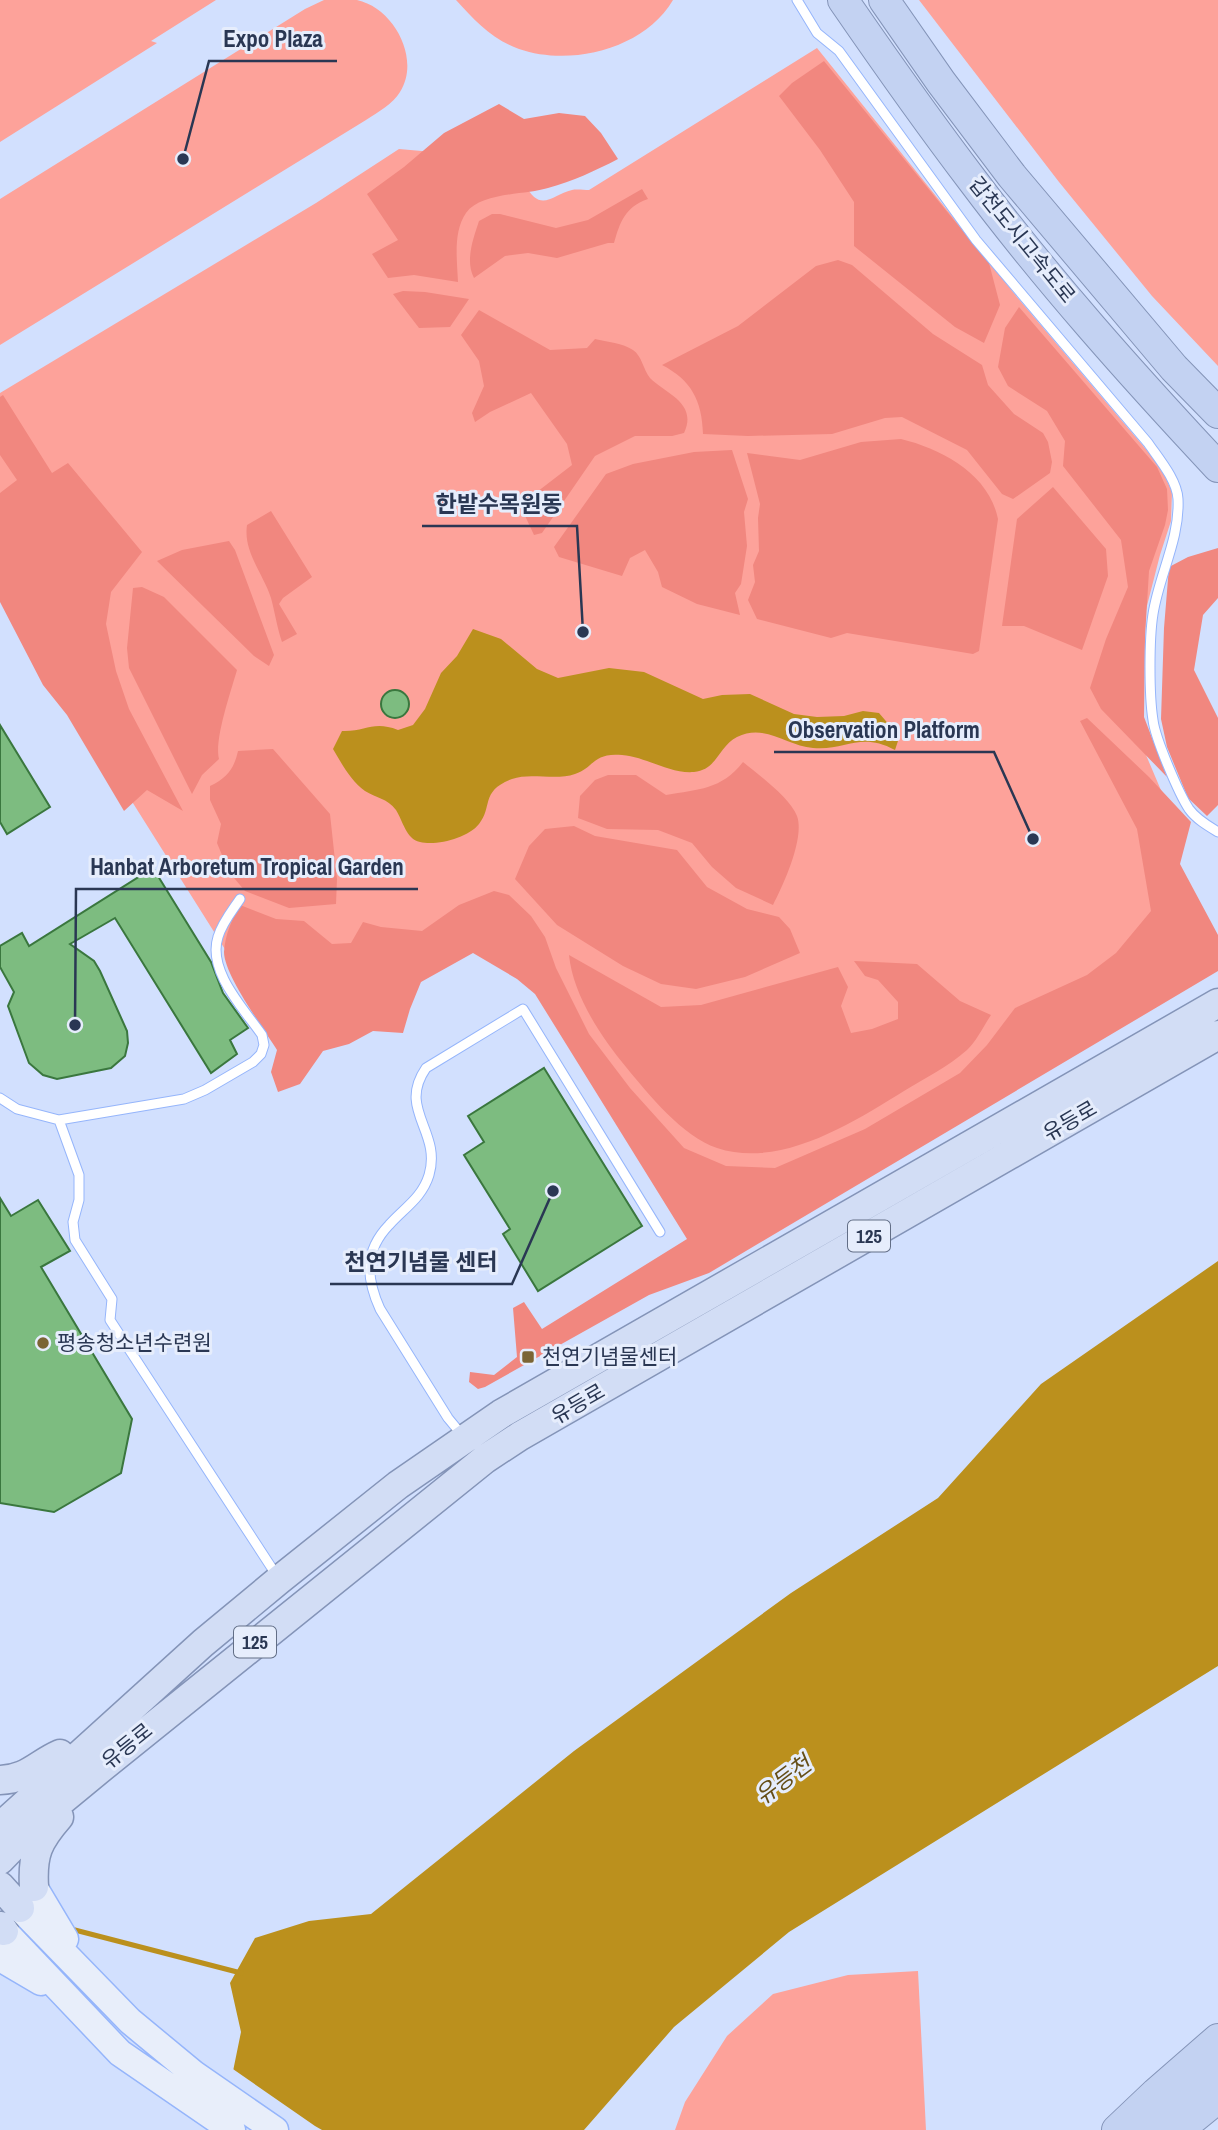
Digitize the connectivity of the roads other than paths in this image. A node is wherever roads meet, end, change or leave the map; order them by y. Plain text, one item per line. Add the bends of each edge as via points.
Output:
1 (797, 0) edge
2 (843, 0) edge
3 (884, 0) edge
4 (1218, 413) edge
5 (1218, 467) edge
6 (1218, 832) edge
7 (240, 899) dead end
8 (1218, 1003) edge
9 (1218, 1035) edge
10 (0, 1098) edge
11 (59, 1120) junction
12 (660, 1232) dead end
13 (473, 1451) junction
14 (279, 1580) junction
15 (93, 1758) junction
16 (0, 1780) edge
17 (0, 1827) edge
18 (0, 1860) edge
19 (0, 1886) edge
20 (15, 1913) edge
21 (0, 1958) edge
22 (69, 1998) junction
23 (1218, 2020) edge
24 (1218, 2039) edge
25 (1218, 2070) edge
26 (1156, 2092) junction
27 (1218, 2098) edge
28 (232, 2130) edge
29 (275, 2130) edge
30 (1117, 2130) edge
31 (1152, 2130) edge
32 (1178, 2130) edge

1 - 6 lane via 817,33 839,51 976,240 1167,471 1178,496 1177,521 1152,615 1153,722 1190,811
2 - 5 highway, 갑천도시고속도로 via 974,183
3 - 4 highway, 갑천도시고속도로 via 1012,176 1174,368
7 - 11 lane via 217,937 217,959 262,1035 261,1054 184,1099
8 - 13 main road, 유등로 / 125 via 550,1385
9 - 13 main road, 유등로 / 125 via 520,1436
10 - 11 lane via 17,1109
11 - 14 lane via 79,1175 75,1240 112,1299 110,1320
12 - 13 lane via 523,1009 426,1068 414,1091 431,1147 429,1173 420,1195 378,1239 369,1274 380,1309
13 - 14 main road, 유등로 / 125 via 398,1485
13 - 15 main road, 유등로 / 125
14 - 15 main road, 유등로 / 125 via 203,1643
15 - 16 main road via 57,1754 33,1772 15,1780
15 - 17 main road, 유등로 / 125
15 - 18 main road, 유등로 / 125
15 - 20 main road via 40,1838
19 - 20 main road
20 - 22 main road
20 - 29 main road via 47,1911 94,1984 130,2021 194,2074
21 - 22 main road
22 - 28 main road via 120,2053
23 - 26 highway via 1184,2052
24 - 26 highway
25 - 31 highway
26 - 30 highway
27 - 32 highway

